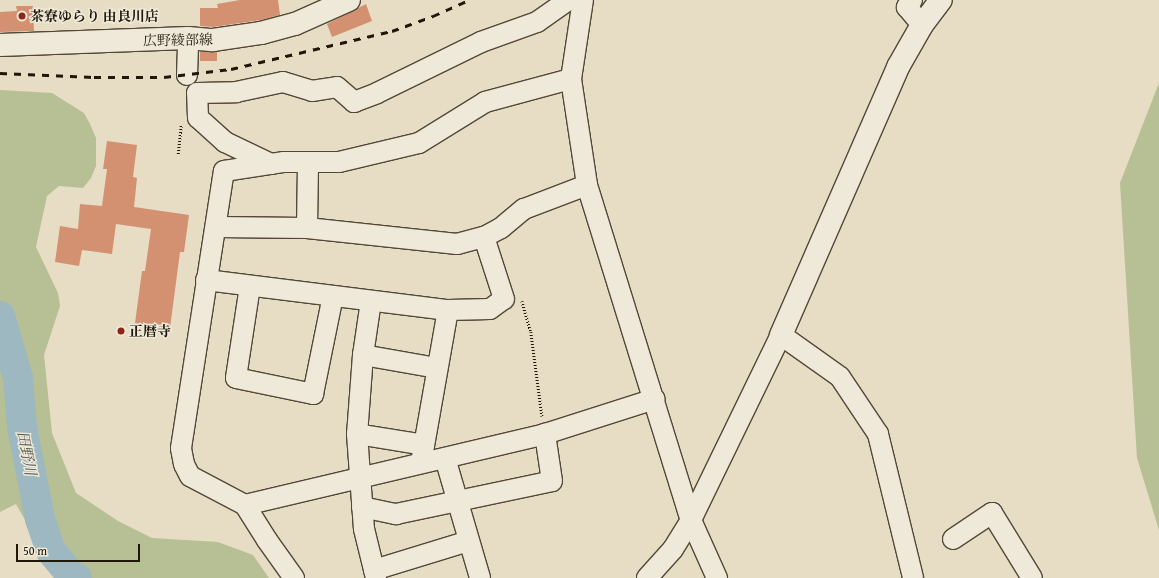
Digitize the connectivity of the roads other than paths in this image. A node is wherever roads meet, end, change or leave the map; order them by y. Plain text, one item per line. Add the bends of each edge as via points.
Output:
1 (349, 0) edge
2 (569, 0) edge
3 (583, 0) edge
4 (912, 0) edge
5 (941, 0) edge
6 (922, 25) junction
7 (188, 38) junction
8 (0, 45) edge
9 (187, 75) dead end
10 (571, 79) junction
11 (308, 162) junction
12 (271, 164) junction
13 (587, 185) junction
14 (217, 227) junction
15 (307, 228) junction
16 (484, 237) junction
17 (206, 280) junction
18 (250, 286) junction
19 (333, 296) junction
20 (371, 301) junction
21 (448, 310) junction
22 (780, 335) junction
23 (363, 354) junction
24 (437, 368) junction
25 (655, 399) junction
26 (357, 434) junction
27 (545, 434) junction
28 (423, 454) junction
29 (444, 458) junction
30 (359, 478) junction
31 (457, 500) junction
32 (245, 505) junction
33 (362, 507) junction
34 (691, 520) junction
35 (953, 539) dead end
36 (470, 541) junction
37 (375, 574) edge
38 (908, 576) edge
39 (294, 578) edge
40 (480, 578) edge
41 (647, 578) edge
42 (717, 578) edge
43 (1032, 578) edge

1 - 7 street, 広野綾部線 via 295,24 261,34 213,40
2 - 12 street via 537,22 481,42 378,93 354,102 337,87 312,90 283,82 236,92 197,93 198,118 225,142
3 - 10 street
4 - 6 street via 908,7
5 - 6 street
6 - 22 street via 898,67
7 - 8 street, 広野綾部線
7 - 9 street
10 - 11 street via 485,102 419,143 340,162
10 - 13 street
11 - 12 street
11 - 15 street
12 - 14 street via 224,171
13 - 16 street via 524,209 501,228
13 - 25 street
14 - 15 street
14 - 17 street
15 - 16 street via 457,244
16 - 21 street via 504,299 490,309
17 - 18 street
17 - 32 street via 182,448 184,464 190,476
18 - 19 street
18 - 19 street via 236,378 313,394
19 - 20 street
20 - 21 street
20 - 23 street
21 - 24 street
22 - 34 street
22 - 38 street via 840,376 878,434
23 - 24 street
23 - 26 street
24 - 28 street
25 - 27 street
25 - 34 street
26 - 28 street
26 - 30 street
27 - 29 street
27 - 31 street via 552,481
28 - 29 street
28 - 30 street
29 - 31 street
30 - 32 street
30 - 33 street
31 - 33 street via 396,514
31 - 36 street
32 - 39 street
33 - 37 street via 364,529
34 - 41 street via 673,549
34 - 42 street
35 - 43 street via 992,513
36 - 37 street
36 - 40 street

